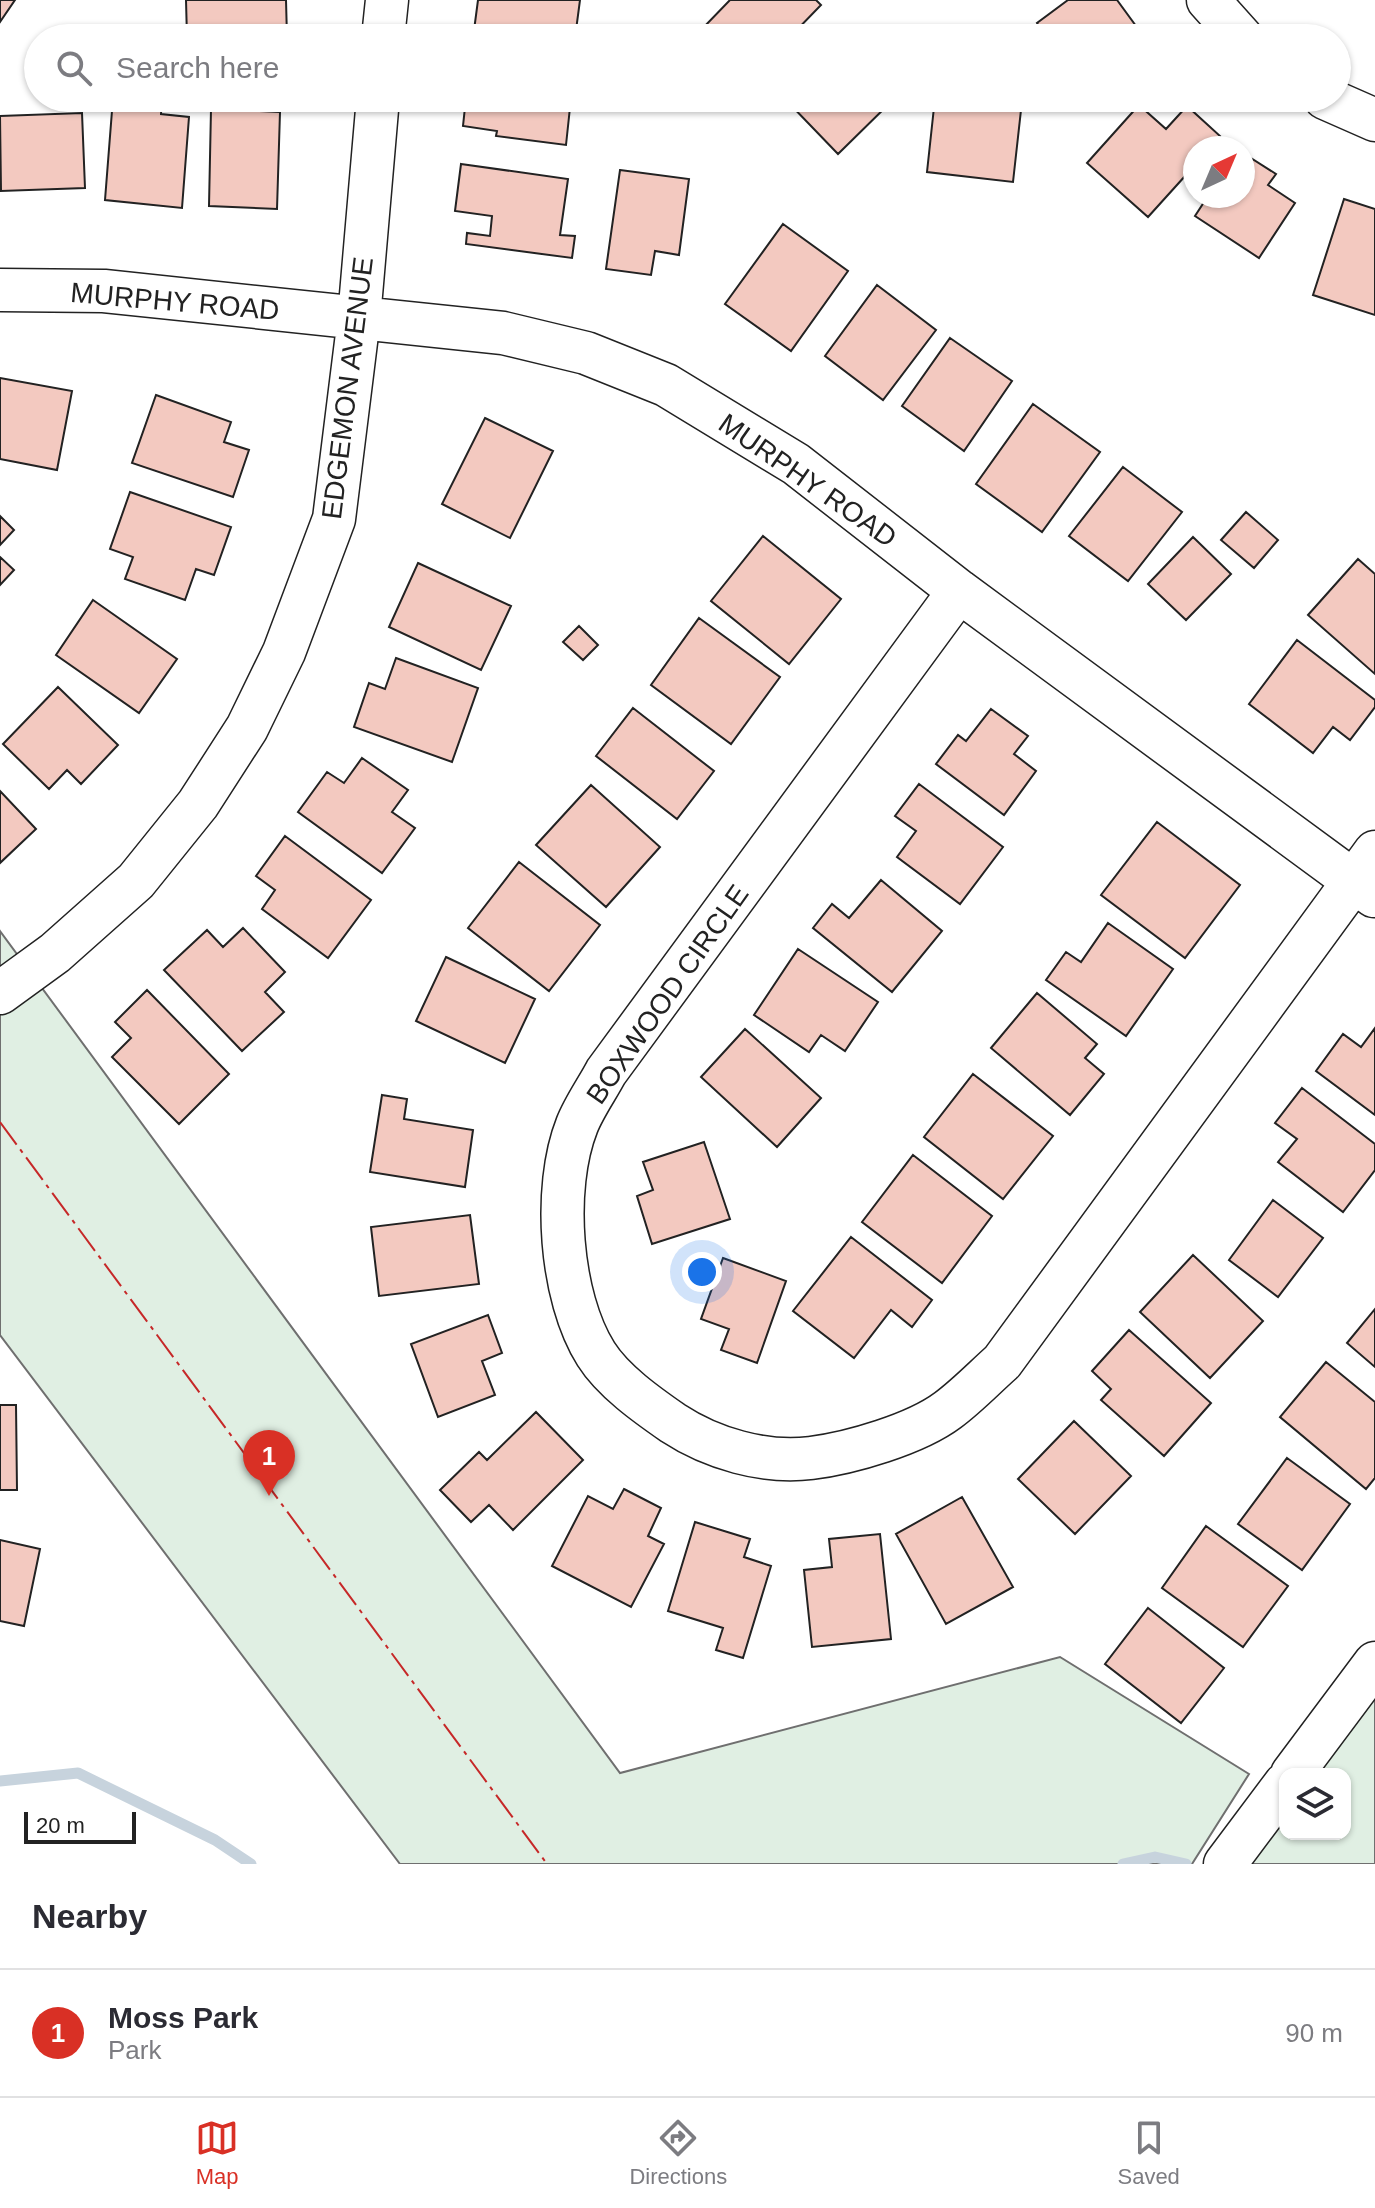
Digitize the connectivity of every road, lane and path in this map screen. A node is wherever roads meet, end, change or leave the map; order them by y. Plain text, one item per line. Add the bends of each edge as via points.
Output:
1 (387, 0) edge
2 (1208, 0) edge
3 (384, 24) edge
4 (1229, 24) edge
5 (1351, 109) edge
6 (377, 112) edge
7 (1375, 120) edge
8 (0, 290) edge
9 (359, 318) junction
10 (959, 591) junction
11 (1368, 877) edge
12 (0, 993) edge
13 (1375, 1663) edge
14 (1296, 1768) edge
15 (1279, 1792) edge
16 (1225, 1864) edge

1 - 3 street
2 - 4 street
5 - 7 street
6 - 9 street, EDGEMON AVENUE
8 - 9 street, MURPHY ROAD via 104,291
9 - 10 street, MURPHY ROAD via 503,333 586,353 666,385 796,464
9 - 12 street, EDGEMON AVENUE via 334,519 284,652 247,728 198,804 136,881 55,953
10 - 11 street, MURPHY ROAD
10 - 11 street, BOXWOOD CIRCLE via 606,1072 577,1125 563,1184 572,1297 597,1355 646,1405 698,1439 749,1455 810,1459 897,1436 946,1412 1002,1362
13 - 14 street
15 - 16 street

